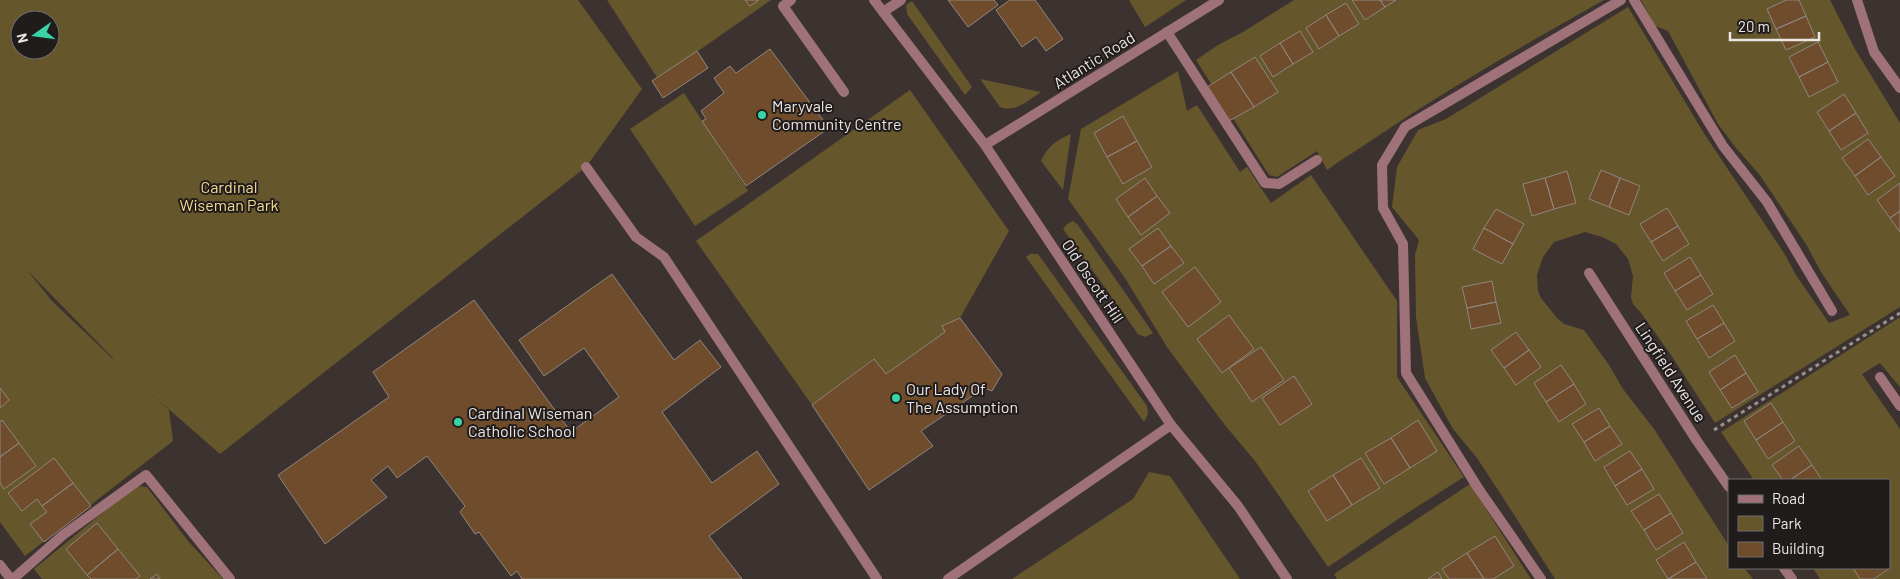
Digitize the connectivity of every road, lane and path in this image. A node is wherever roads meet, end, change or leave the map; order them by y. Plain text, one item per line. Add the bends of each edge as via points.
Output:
1 (791, 0) edge
2 (874, 0) edge
3 (901, 0) edge
4 (1219, 0) edge
5 (1620, 0) edge
6 (1634, 0) edge
7 (1857, 0) edge
8 (883, 12) junction
9 (1168, 32) junction
10 (1900, 88) edge
11 (844, 92) dead end
12 (985, 145) junction
13 (1317, 160) dead end
14 (586, 167) dead end
15 (1589, 273) dead end
16 (1832, 311) dead end
17 (1900, 313) edge
18 (1880, 377) dead end
19 (1900, 406) edge
20 (1171, 425) junction
21 (1697, 441) junction
22 (1728, 486) edge
23 (0, 565) edge
24 (12, 579) edge
25 (230, 579) edge
26 (877, 579) edge
27 (948, 579) edge
28 (1287, 579) edge
29 (1541, 579) edge

1 - 11 street via 783,6
2 - 8 street, Old Oscott Hill
3 - 8 street
4 - 9 street, Atlantic Road
5 - 29 street via 1405,128 1382,166 1383,208 1403,244 1406,373 1478,488
6 - 16 street via 1723,146 1767,202
7 - 10 street via 1874,52
8 - 12 street, Old Oscott Hill
9 - 12 street, Atlantic Road
9 - 13 street via 1264,183 1278,184
12 - 20 street, Old Oscott Hill
14 - 26 street via 636,237 664,257
15 - 21 street, Lingfield Avenue
17 - 21 path
18 - 19 street
20 - 27 street
20 - 28 street, Old Oscott Hill via 1238,506
21 - 22 street, Lingfield Avenue
23 - 24 street
24 - 25 street via 63,535 146,475

